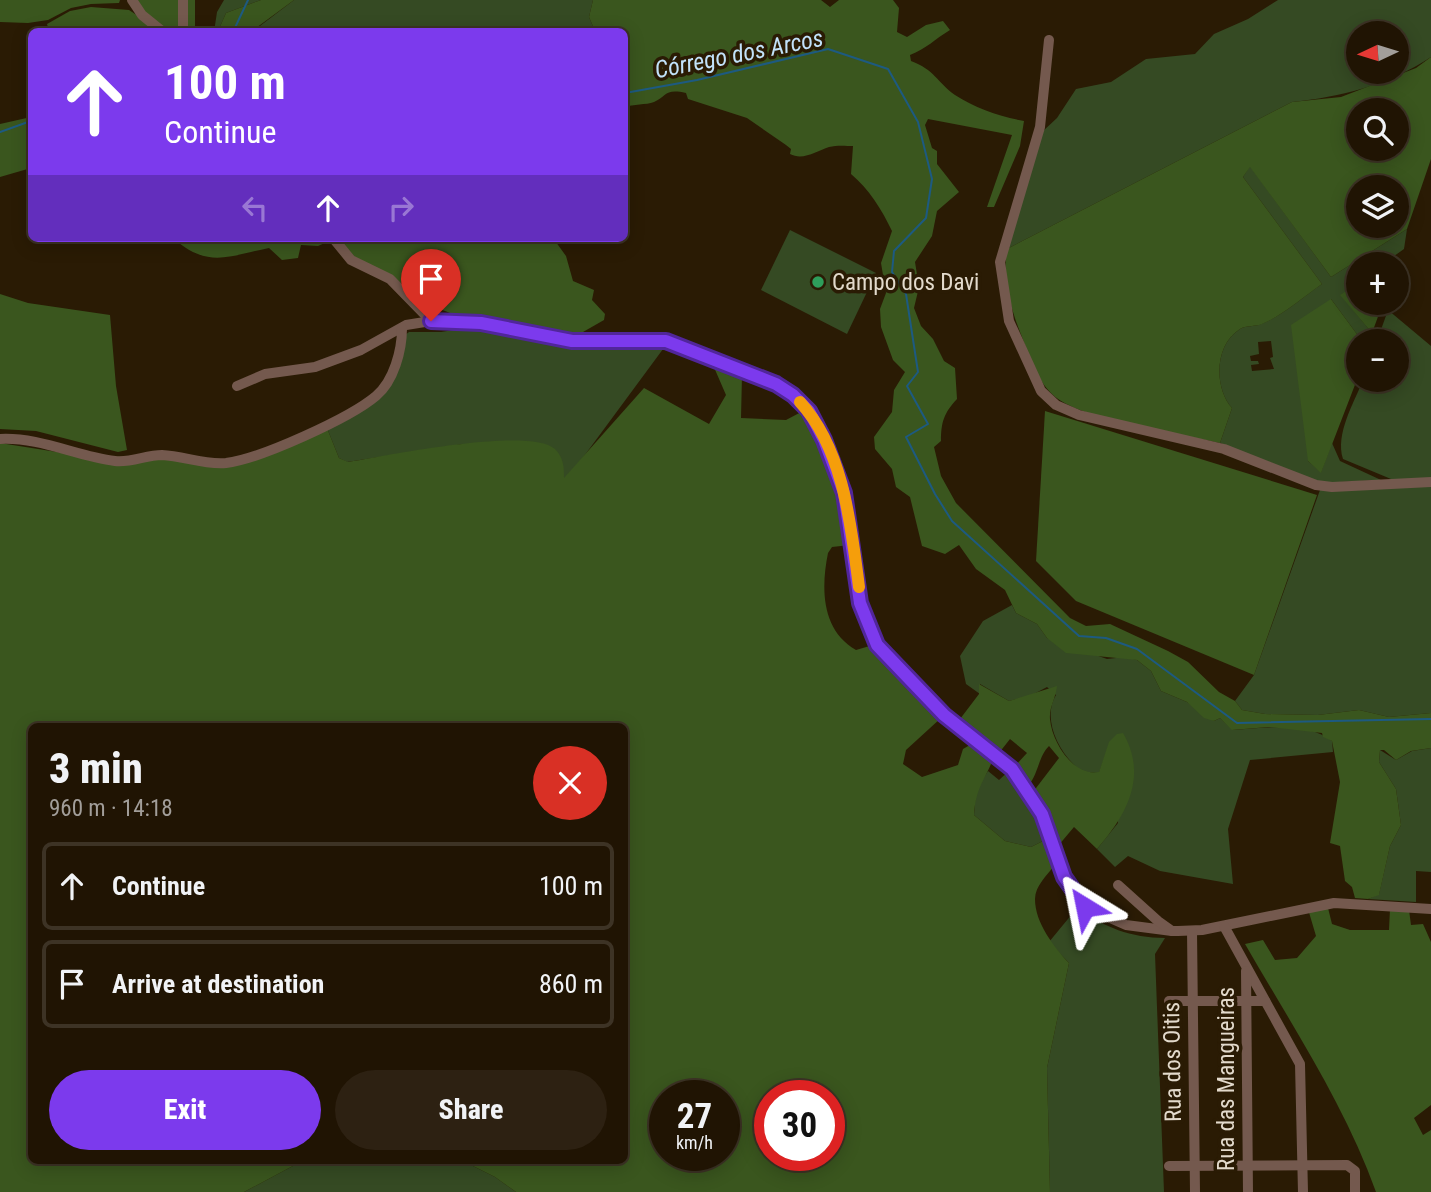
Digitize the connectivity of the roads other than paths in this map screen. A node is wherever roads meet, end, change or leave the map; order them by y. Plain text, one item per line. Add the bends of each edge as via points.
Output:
1 (132, 0) edge
2 (183, 0) edge
3 (158, 28) edge
4 (183, 28) edge
5 (1049, 40) dead end
6 (336, 242) edge
7 (431, 321) junction
8 (402, 328) junction
9 (237, 386) dead end
10 (0, 439) edge
11 (1431, 482) edge
12 (1118, 885) dead end
13 (1431, 908) edge
14 (1224, 926) junction
15 (1172, 931) junction
16 (1192, 931) junction
17 (1246, 966) junction
18 (1169, 1001) dead end
19 (1192, 1001) junction
20 (1247, 1001) junction
21 (1265, 1001) junction
22 (1247, 1165) junction
23 (1303, 1165) junction
24 (1169, 1166) dead end
25 (1194, 1166) junction
26 (1195, 1192) edge
27 (1248, 1192) edge
28 (1303, 1192) edge
29 (1354, 1192) edge

1 - 3 street
2 - 4 street
5 - 11 street via 1040,127 1000,262 1009,321 1041,391 1079,415 1224,449 1315,485
6 - 7 street via 351,260 390,279
7 - 8 street
7 - 15 street via 481,323 572,341 666,341 793,395 809,411 844,493 860,603 877,645 944,715 1012,769 1042,814 1064,877 1085,907 1126,925
8 - 9 street via 339,359 265,374
8 - 10 street via 397,358 377,396 335,421 242,459 207,463 162,455 118,461 55,445
12 - 15 street
13 - 14 street via 1334,903
14 - 16 street
14 - 17 street
15 - 16 street
16 - 19 street, Rua dos Oitis
17 - 20 street, Rua das Mangueiras
17 - 21 street
18 - 19 street
19 - 20 street
19 - 25 street, Rua dos Oitis
20 - 21 street
20 - 22 street, Rua das Mangueiras
21 - 23 street via 1300,1064
22 - 23 street
22 - 25 street
22 - 27 street, Rua das Mangueiras
23 - 28 street
23 - 29 street via 1352,1166
24 - 25 street
25 - 26 street, Rua dos Oitis

